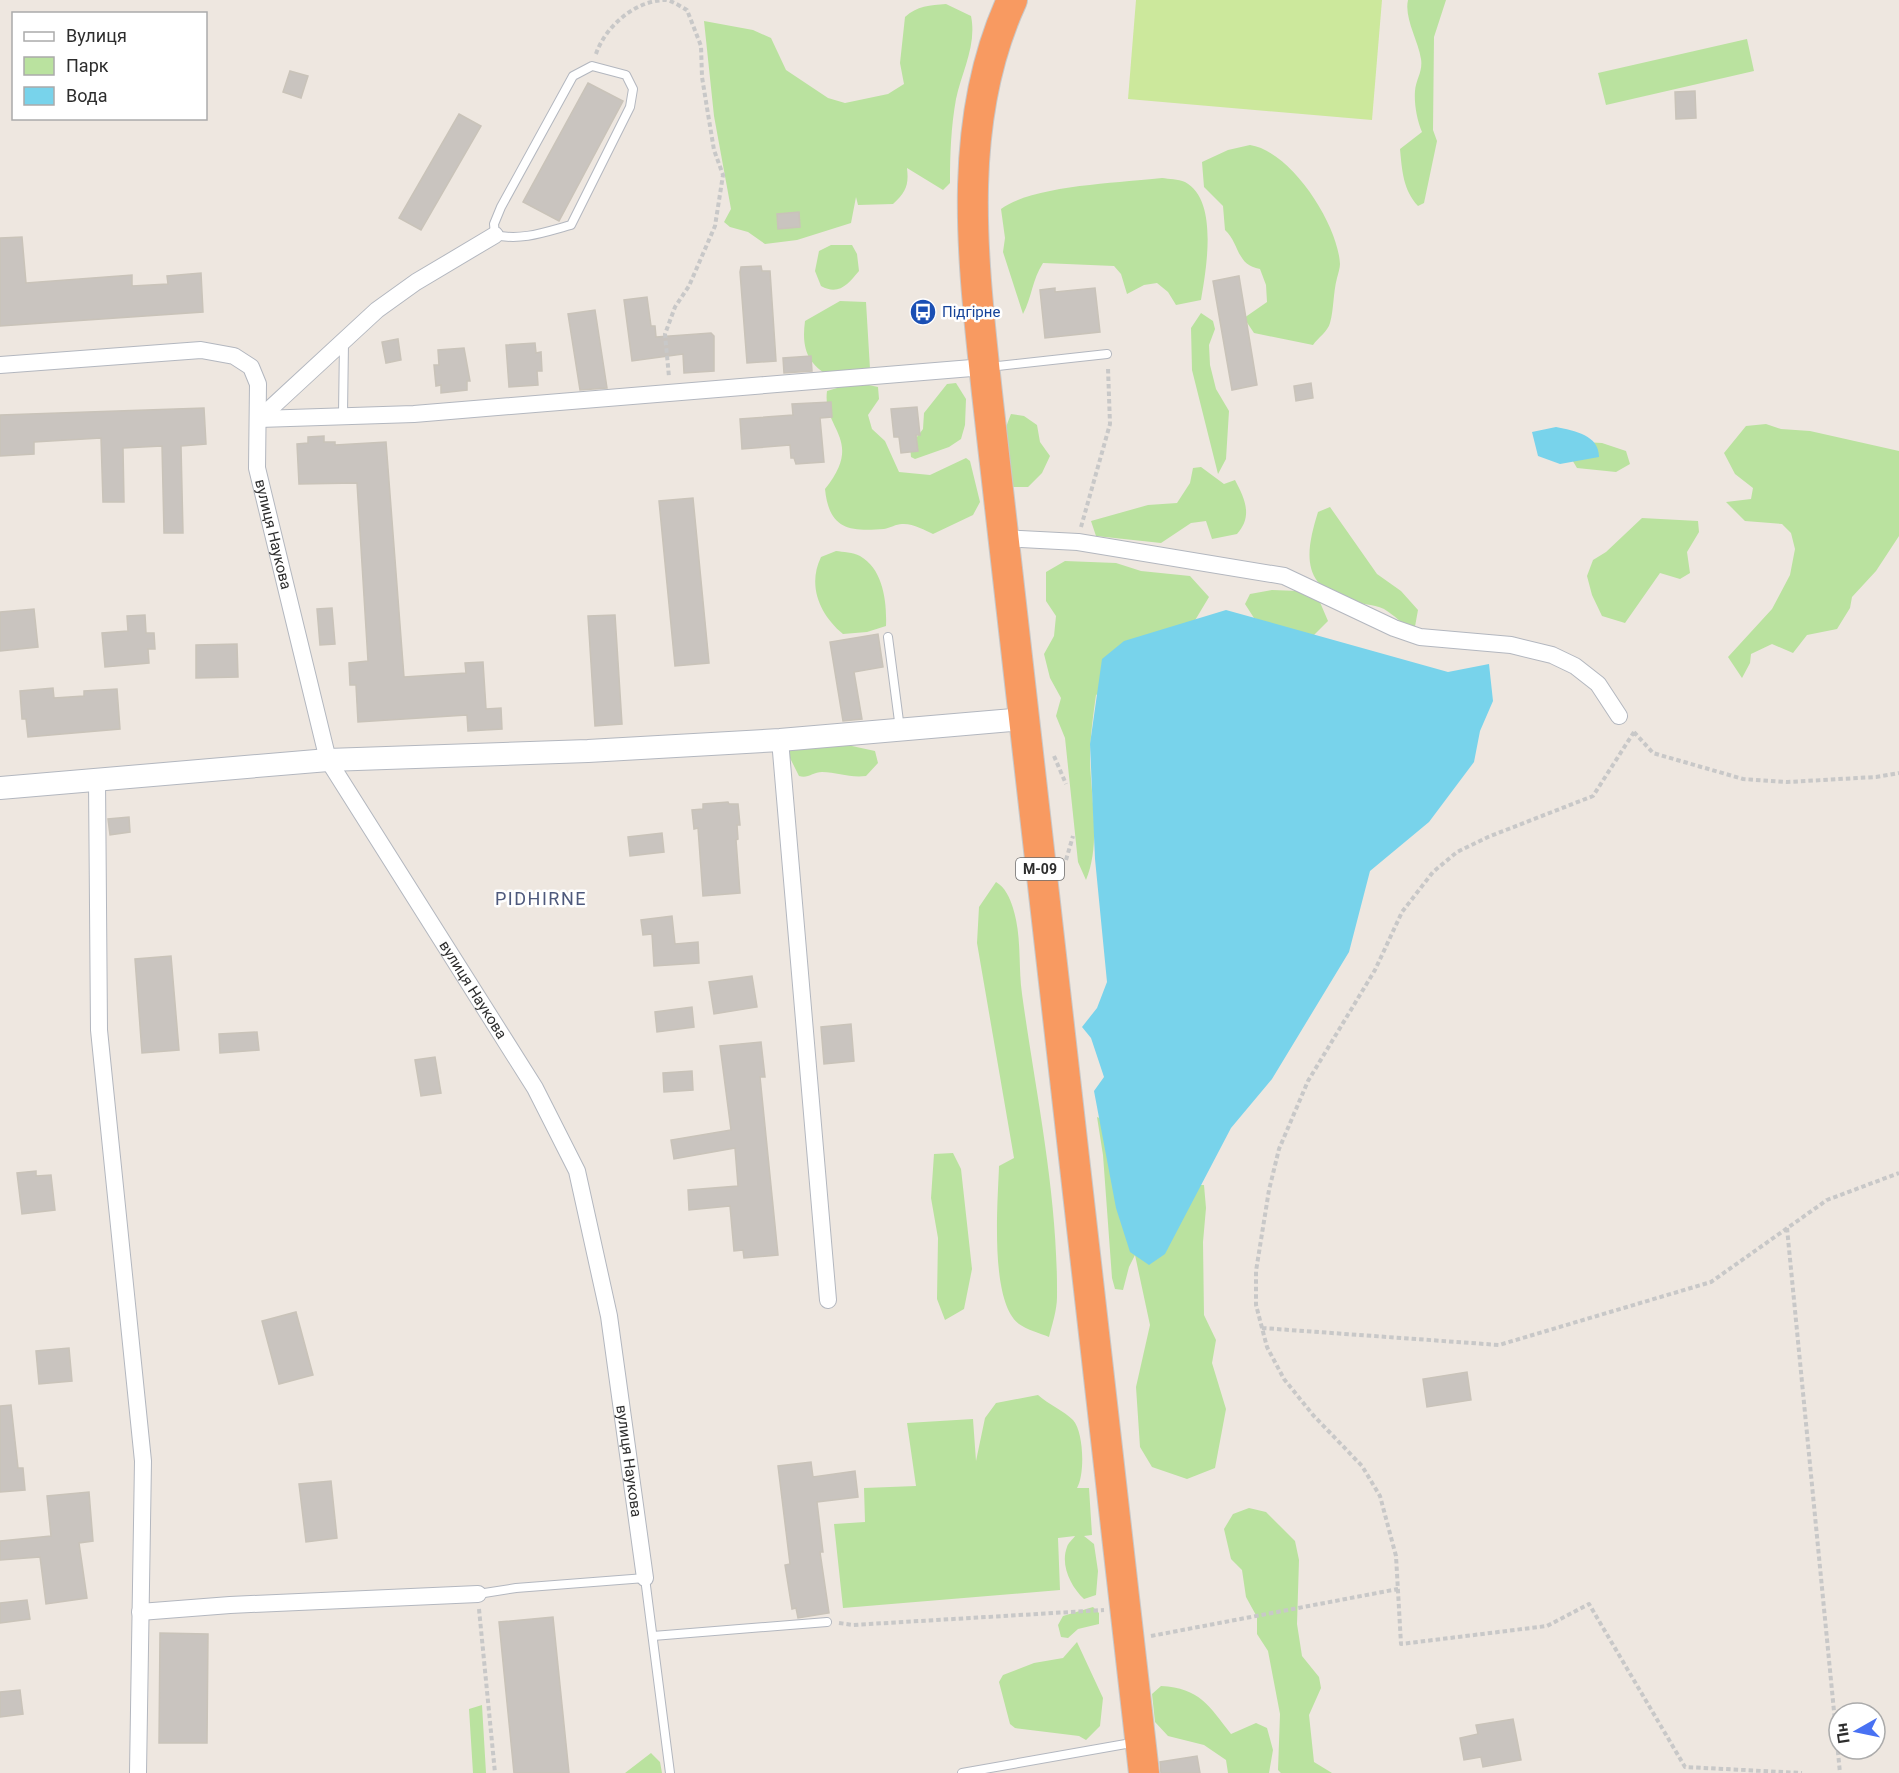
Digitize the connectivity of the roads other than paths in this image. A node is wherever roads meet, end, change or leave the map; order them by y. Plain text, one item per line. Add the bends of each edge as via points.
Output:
1 (1012, 0) edge
2 (495, 235) junction
3 (344, 341) junction
4 (1107, 354) road end
5 (0, 365) edge
6 (984, 367) junction
7 (343, 414) junction
8 (259, 419) junction
9 (1003, 538) junction
10 (888, 637) dead end
11 (1619, 716) road end
12 (1023, 719) junction
13 (900, 729) junction
14 (780, 740) junction
15 (328, 760) junction
16 (97, 780) junction
17 (0, 788) edge
18 (828, 1300) dead end
19 (645, 1578) junction
20 (478, 1594) joint
21 (140, 1612) junction
22 (827, 1622) road end
23 (653, 1636) junction
24 (1140, 1741) junction
25 (138, 1773) edge
26 (670, 1773) edge
27 (962, 1773) edge
28 (1144, 1773) edge

1 - 6 highway, М-09 via 989,63 973,147 971,197
2 - 2 lane via 527,237 572,225 630,107 633,89 626,75 592,66 573,76 501,207 494,224
2 - 3 street via 416,282 377,310
3 - 7 lane
3 - 8 street
4 - 6 lane
5 - 8 street, вулиця Наукова via 201,350 234,356 251,367 258,384
6 - 7 street via 414,414
6 - 9 highway, М-09
7 - 8 street
8 - 15 street, вулиця Наукова via 257,468
9 - 11 street via 1078,542 1284,576 1420,637 1511,645 1552,655 1598,684
9 - 12 highway, М-09
10 - 13 lane
12 - 13 street
12 - 24 highway, М-09
13 - 14 street
14 - 15 street
14 - 18 street
15 - 16 street
15 - 19 street, вулиця Наукова via 535,1088 577,1171 609,1316
16 - 17 street
16 - 21 street via 99,1030 142,1461
19 - 20 lane
19 - 23 lane
20 - 21 street
21 - 25 street
22 - 23 lane
23 - 26 lane
24 - 27 lane
24 - 28 highway, М-09

